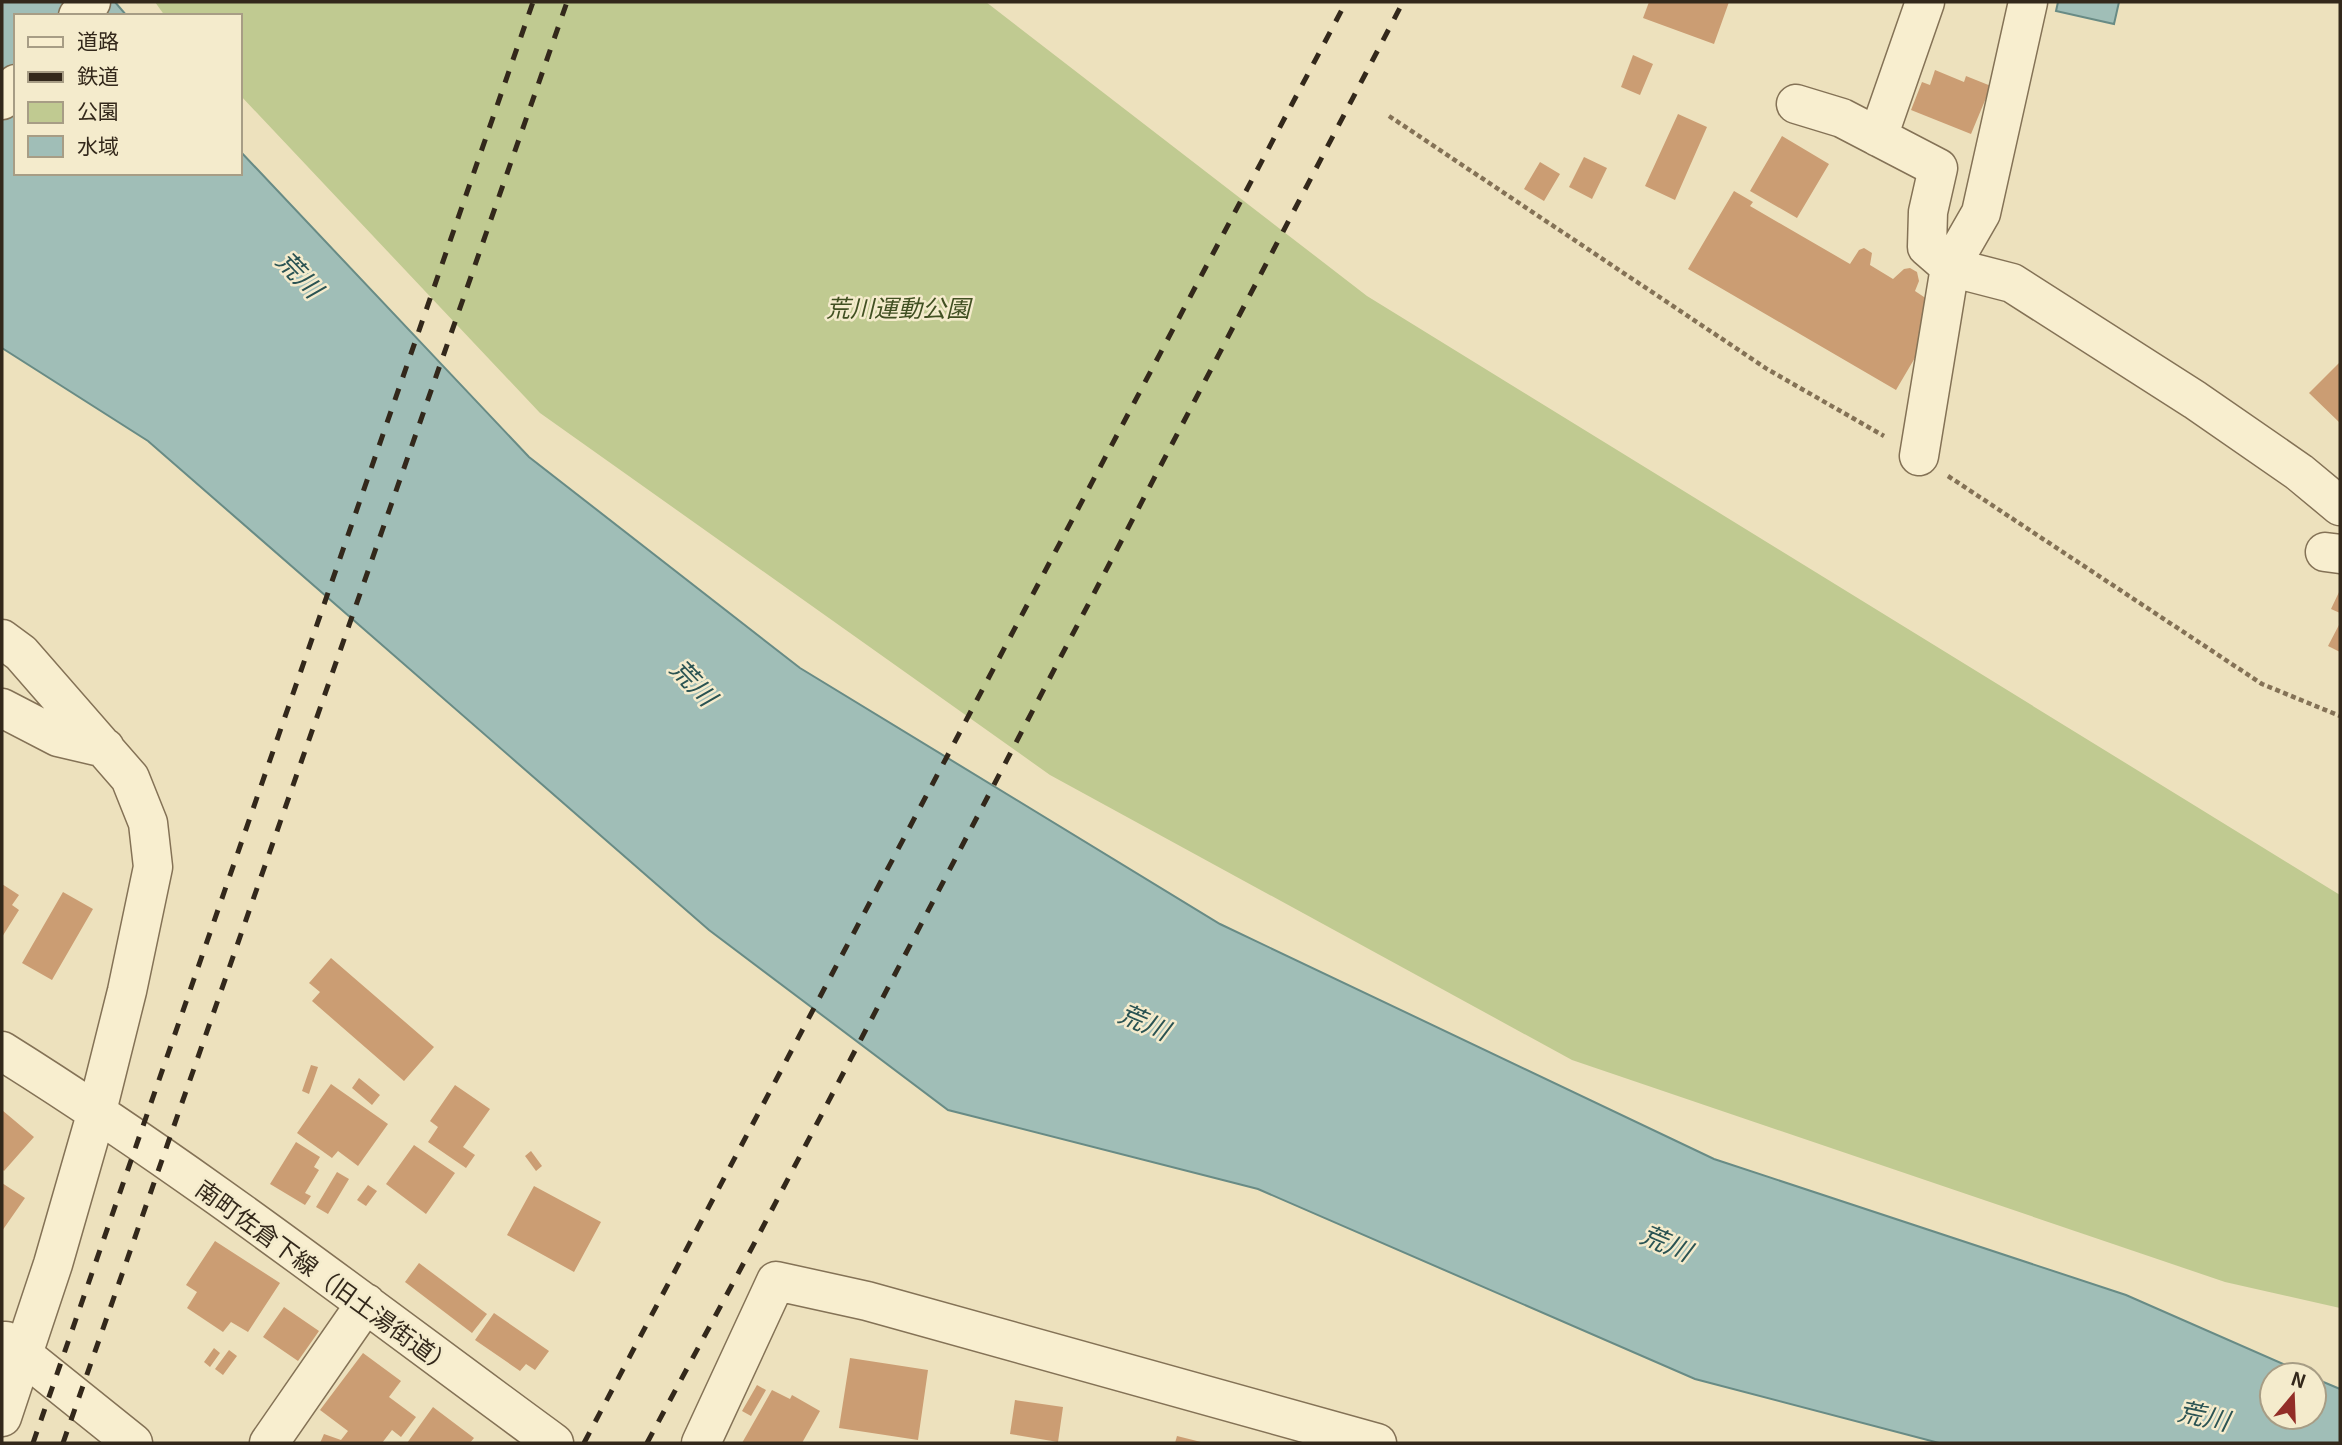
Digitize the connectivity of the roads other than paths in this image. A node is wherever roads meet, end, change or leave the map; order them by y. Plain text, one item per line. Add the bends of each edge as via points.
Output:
1 (1924, 2) edge
2 (2028, 2) edge
3 (14, 86) edge
4 (2, 100) edge
5 (1796, 104) dead end
6 (1878, 137) junction
7 (1950, 267) junction
8 (1919, 456) road end
9 (2340, 506) edge
10 (2, 639) edge
11 (2, 708) edge
12 (105, 748) junction
13 (2, 1051) edge
14 (97, 1111) junction
15 (366, 1303) junction
16 (13, 1346) edge
17 (2, 1418) edge
18 (133, 1443) edge
19 (269, 1443) edge
20 (554, 1443) edge
21 (701, 1443) edge
22 (1377, 1443) edge

1 - 6 street
2 - 7 street via 1981,213
3 - 4 street
5 - 6 street via 1842,118
6 - 7 street via 1938,168 1928,212 1927,247
7 - 8 street
7 - 9 street via 2012,284 2194,400
10 - 12 street
11 - 12 street via 58,737
12 - 14 street via 130,778 148,823 153,867
13 - 14 street, 南町佐倉下線（旧土湯街道）
14 - 15 street, 南町佐倉下線（旧土湯街道）
14 - 16 street via 53,1264
15 - 19 street
15 - 20 street, 南町佐倉下線（旧土湯街道）
16 - 17 street
16 - 18 street
21 - 22 street via 776,1281 867,1301

